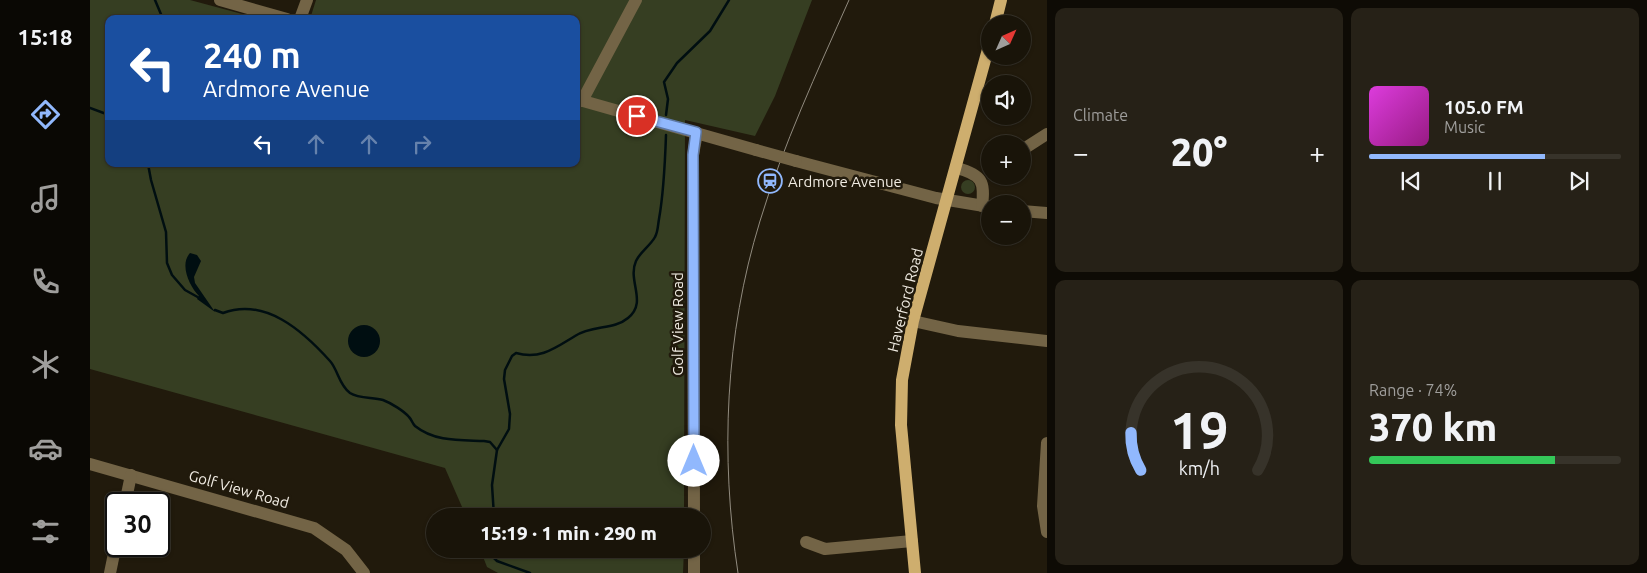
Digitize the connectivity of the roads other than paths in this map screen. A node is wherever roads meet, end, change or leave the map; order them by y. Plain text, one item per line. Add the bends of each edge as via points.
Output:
1 (220, 0) edge
2 (307, 0) edge
3 (636, 0) edge
4 (1001, 0) edge
5 (273, 15) edge
6 (301, 15) edge
7 (997, 15) edge
8 (984, 65) edge
9 (580, 98) edge
10 (580, 100) edge
11 (696, 132) junction
12 (1047, 134) edge
13 (1031, 144) edge
14 (957, 168) junction
15 (981, 175) edge
16 (948, 201) junction
17 (981, 206) edge
18 (1031, 212) edge
19 (1047, 213) edge
20 (914, 321) junction
21 (1047, 341) edge
22 (1047, 443) edge
23 (90, 464) edge
24 (131, 475) junction
25 (127, 492) edge
26 (694, 508) edge
27 (1047, 532) edge
28 (912, 540) junction
29 (806, 542) dead end
30 (113, 557) edge
31 (694, 558) edge
32 (110, 573) edge
33 (364, 573) edge
34 (694, 573) edge
35 (916, 573) edge

1 - 5 street
2 - 6 street
3 - 9 street
4 - 7 main road
8 - 14 main road, Haverford Road
10 - 11 street
11 - 16 street, bridge
11 - 26 street, Golf View Road via 693,155
12 - 13 street
14 - 15 street
14 - 16 main road, Haverford Road
16 - 17 street
16 - 20 main road, Haverford Road
18 - 19 street
20 - 21 street via 958,331
20 - 28 main road, Haverford Road via 902,380 901,425
22 - 27 street via 1043,506
23 - 24 street, Golf View Road
24 - 25 street
24 - 33 street, Golf View Road via 314,528 346,550
28 - 29 street via 824,549
28 - 35 main road, Haverford Road
30 - 32 street
31 - 34 street

